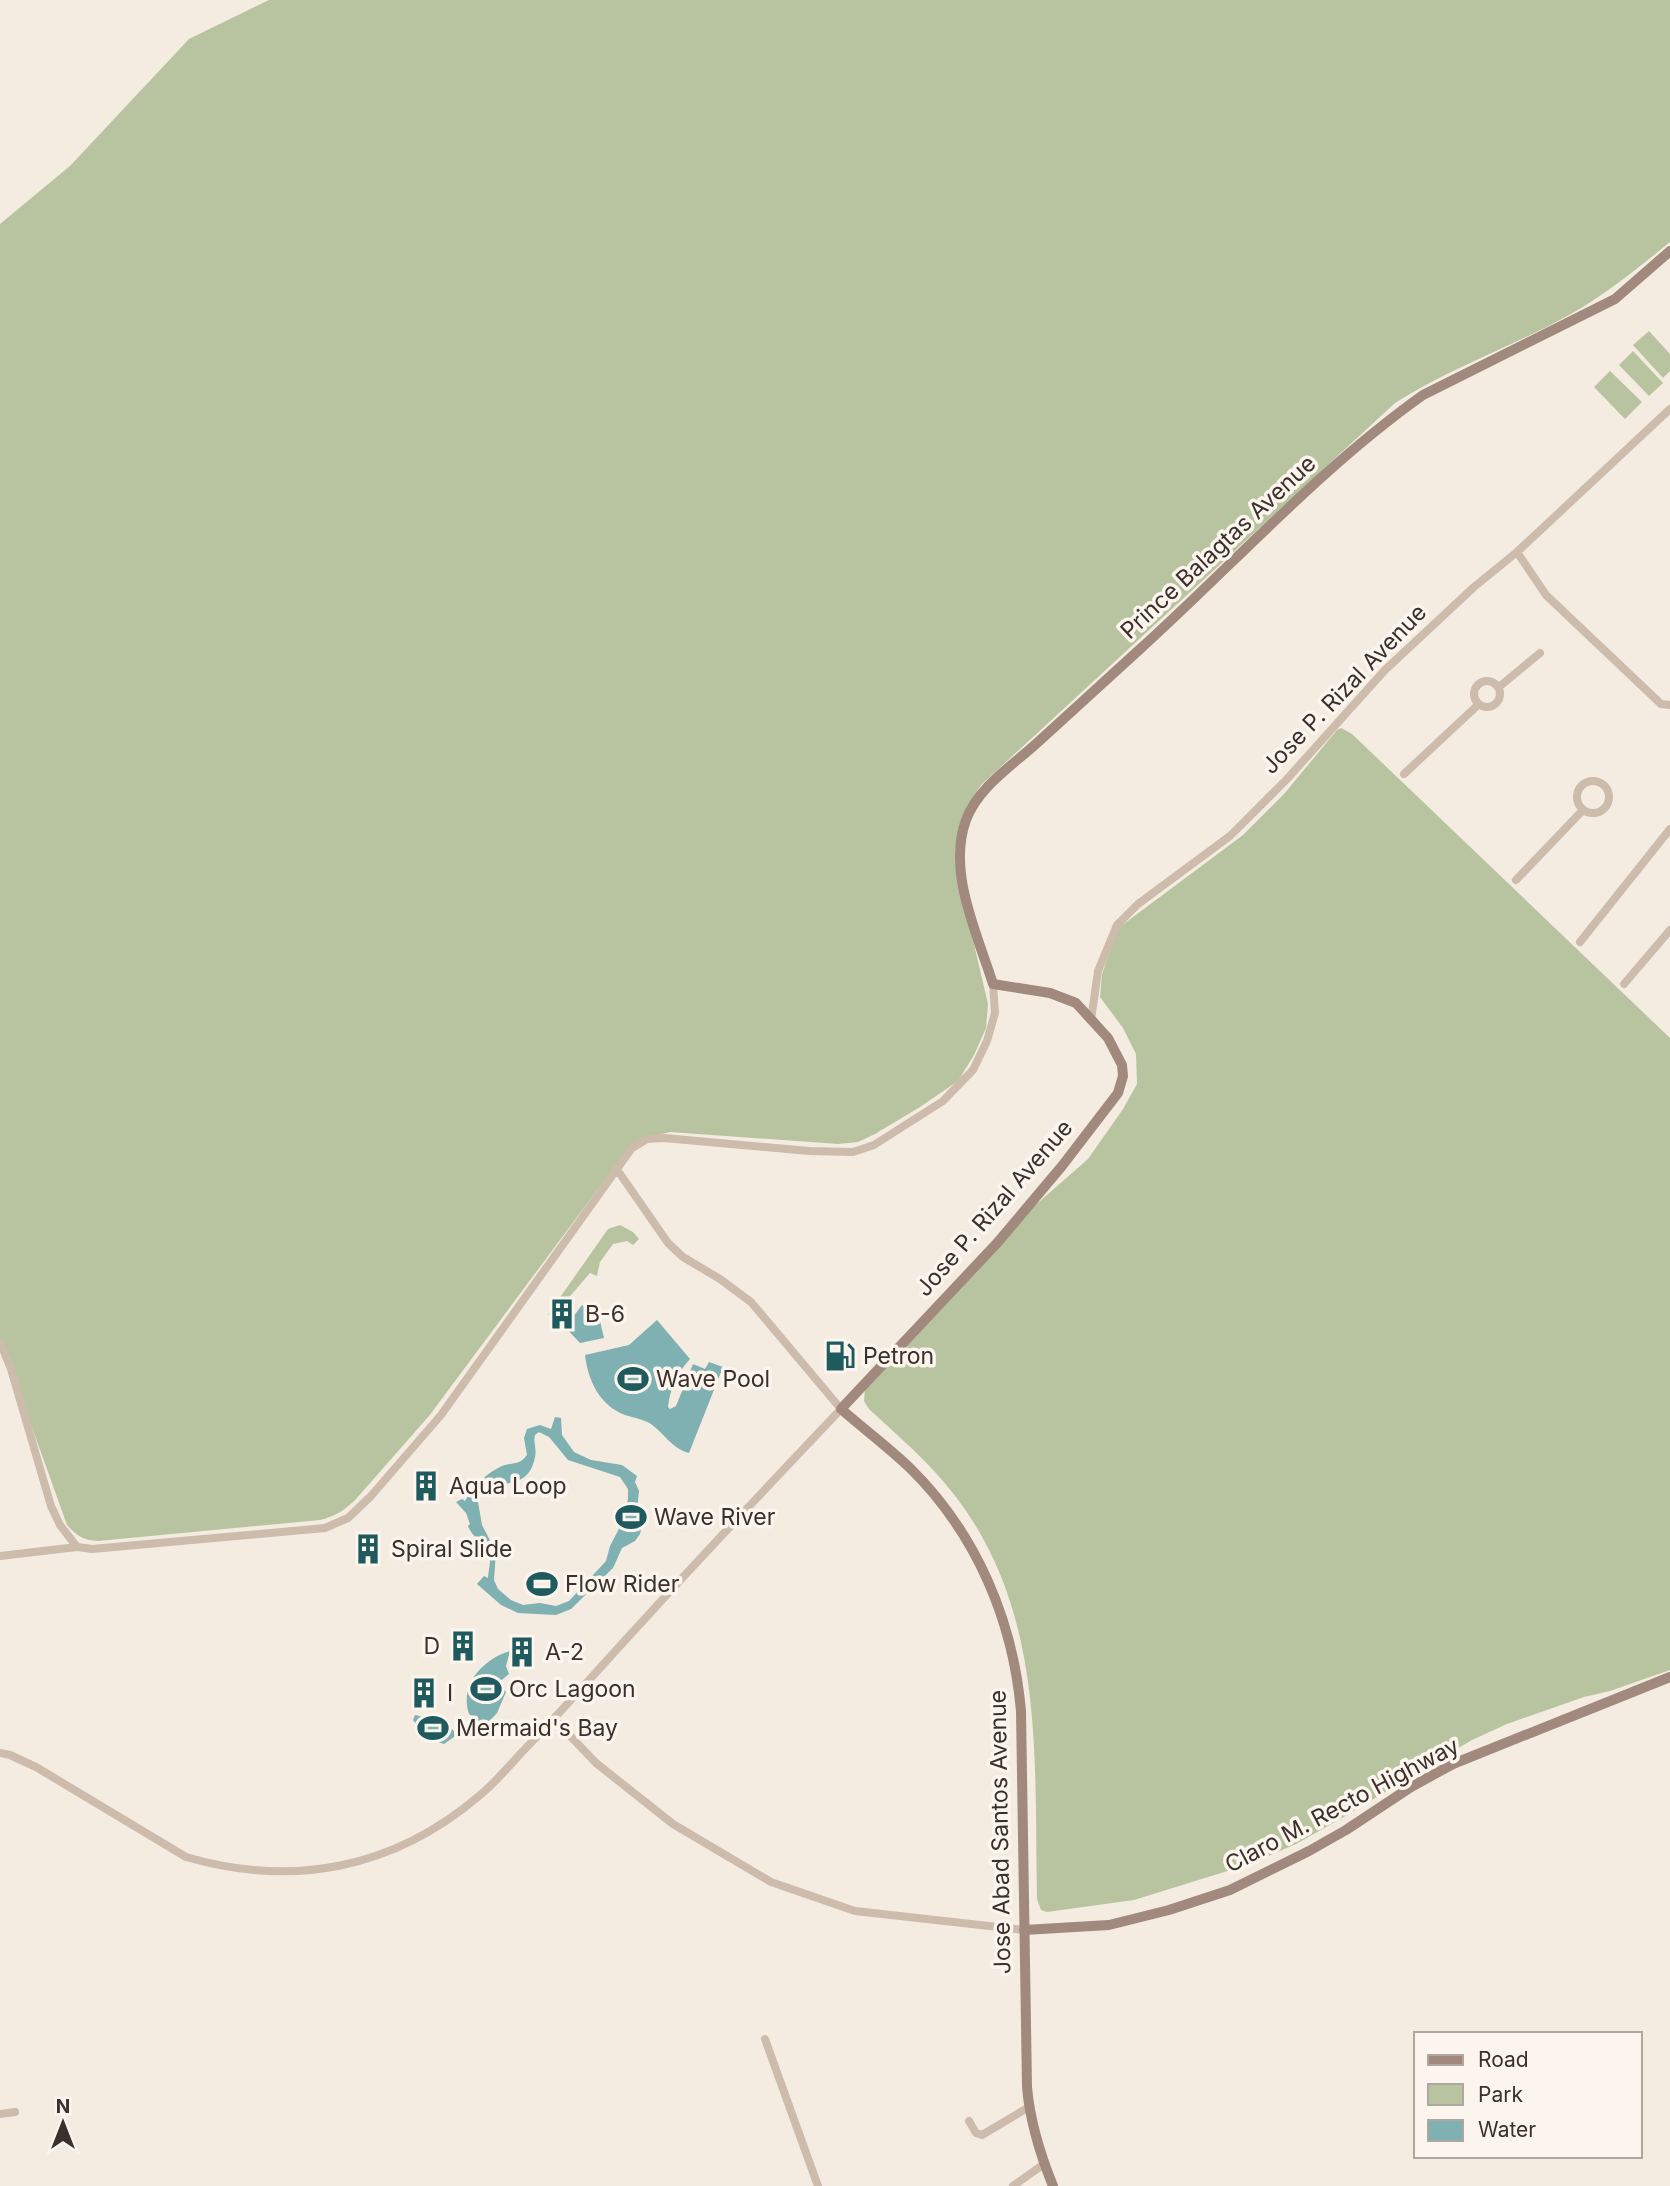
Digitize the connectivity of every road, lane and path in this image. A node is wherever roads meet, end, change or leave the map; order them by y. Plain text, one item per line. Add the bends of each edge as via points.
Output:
1 (1670, 250) edge
2 (1670, 409) edge
3 (1517, 552) junction
4 (1541, 653) dead end
5 (1499, 687) junction
6 (1479, 704) junction
7 (1670, 705) edge
8 (1404, 774) dead end
9 (1583, 810) junction
10 (1670, 829) edge
11 (1516, 880) dead end
12 (1670, 930) edge
13 (1580, 942) dead end
14 (993, 984) junction
15 (1624, 984) dead end
16 (1091, 1020) junction
17 (616, 1168) junction
18 (0, 1342) edge
19 (841, 1409) junction
20 (77, 1547) junction
21 (0, 1556) edge
22 (1670, 1677) edge
23 (554, 1719) junction
24 (0, 1753) edge
25 (1024, 1930) junction
26 (765, 2039) dead end
27 (1029, 2107) junction
28 (15, 2112) dead end
29 (0, 2114) edge
30 (969, 2121) dead end
31 (1044, 2164) junction
32 (818, 2186) edge
33 (1013, 2186) edge
34 (1053, 2186) edge

1 - 14 main road, Prince Balagtas Avenue via 1615,299 1445,384 1394,416 976,800 960,839 961,873
2 - 3 street, Jose P. Rizal Avenue
3 - 7 street via 1546,595 1661,704
3 - 16 street, Jose P. Rizal Avenue via 1385,670 1230,836 1116,925 1098,971
4 - 5 street
5 - 6 street via 1496,704
5 - 6 street via 1491,681 1478,684 1475,696
6 - 8 street
9 - 9 street via 1592,813 1605,807 1608,793 1603,785 1594,781 1580,787 1577,796
9 - 11 street
10 - 13 street
12 - 15 street
14 - 16 main road, Jose P. Rizal Avenue via 1063,997 1076,1003
14 - 17 street via 995,1013 973,1069 943,1101 874,1145 853,1152 820,1151 655,1138 632,1147
16 - 19 main road, Jose P. Rizal Avenue via 1108,1038 1122,1065 1118,1093 998,1242
17 - 19 street via 668,1243 751,1302
17 - 20 street via 441,1415 348,1518 325,1528 300,1531
18 - 20 street via 51,1506
19 - 23 street
19 - 25 main road, Jose Abad Santos Avenue via 910,1469 946,1509 990,1584 1008,1634 1021,1710
20 - 21 street
22 - 25 main road, Claro M. Recto Highway via 1453,1764 1319,1846 1230,1890 1109,1925
23 - 24 street via 479,1796 442,1823 371,1857 331,1869 295,1872 258,1871 186,1857 36,1767
23 - 25 street via 596,1763 673,1824 771,1882 855,1911
25 - 27 main road, Jose Abad Santos Avenue
26 - 32 street
27 - 30 street via 982,2135
27 - 31 main road, Jose Abad Santos Avenue
28 - 29 street
31 - 33 street
31 - 34 main road, Jose Abad Santos Avenue

